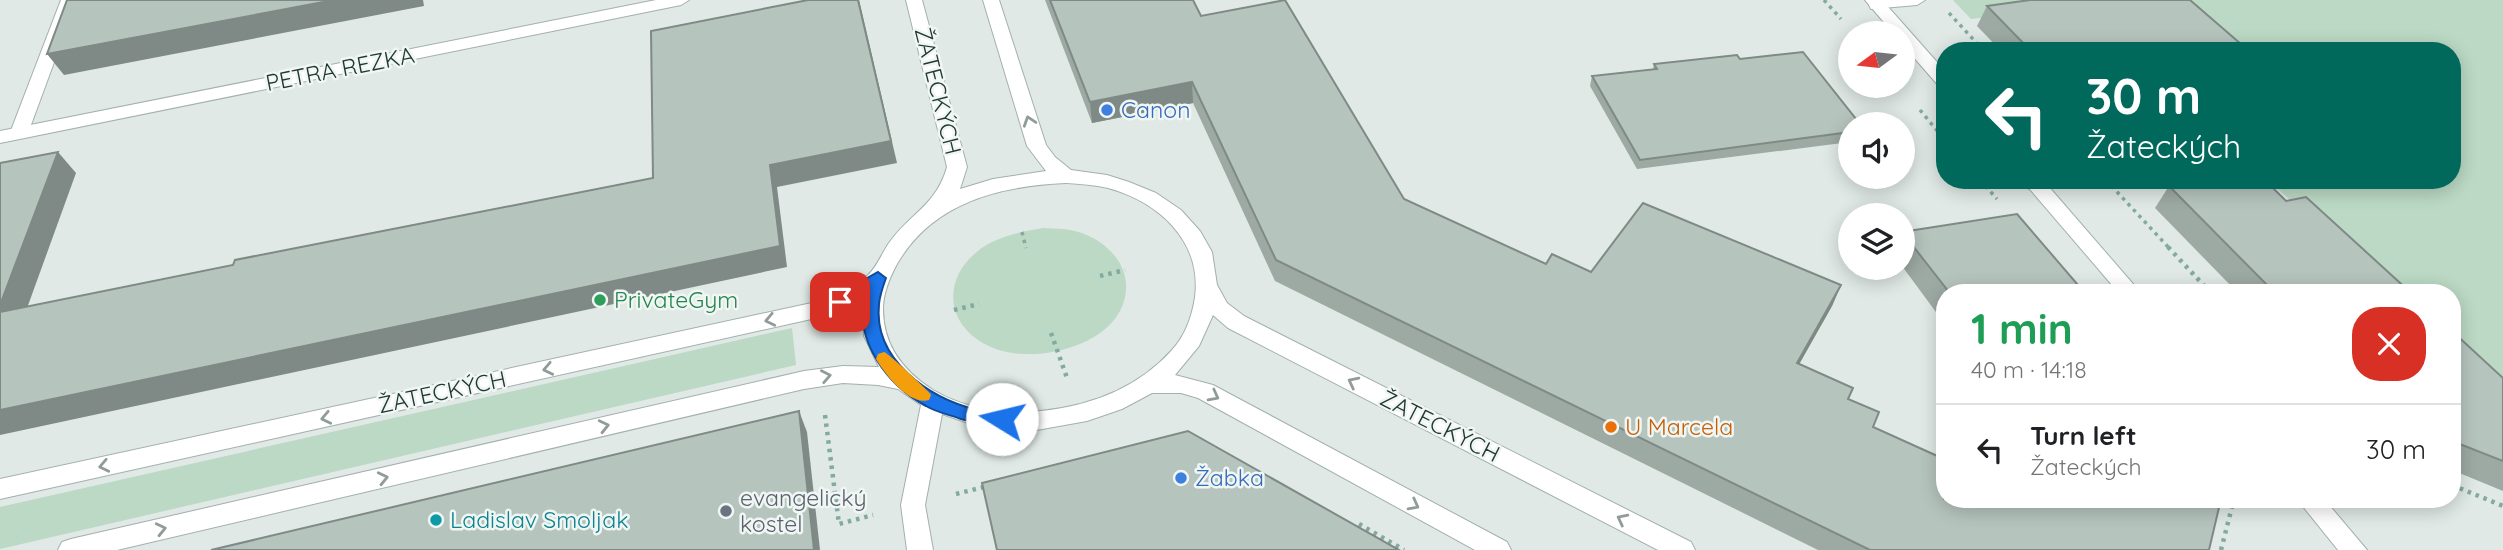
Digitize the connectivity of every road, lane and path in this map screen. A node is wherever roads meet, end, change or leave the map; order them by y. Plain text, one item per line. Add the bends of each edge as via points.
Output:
1 (69, 0) edge
2 (681, 0) edge
3 (914, 0) edge
4 (991, 0) edge
5 (1917, 0) edge
6 (1875, 2) edge
7 (1946, 10) dead end
8 (1976, 42) edge
9 (1936, 72) edge
10 (19, 133) junction
11 (0, 137) edge
12 (1066, 176) junction
13 (2046, 189) edge
14 (2114, 189) edge
15 (928, 216) junction
16 (1022, 232) dead end
17 (1026, 248) dead end
18 (1125, 270) dead end
19 (1100, 276) dead end
20 (878, 278) junction
21 (2124, 284) edge
22 (2203, 284) edge
23 (1209, 289) junction
24 (979, 304) dead end
25 (954, 310) dead end
26 (1051, 333) dead end
27 (1058, 351) dead end
28 (904, 382) junction
29 (1148, 384) junction
30 (933, 402) junction
31 (825, 409) dead end
32 (990, 485) edge
33 (0, 489) edge
34 (2461, 489) edge
35 (913, 505) junction
36 (2503, 506) edge
37 (2232, 508) edge
38 (2317, 508) edge
39 (1346, 518) edge
40 (71, 550) edge
41 (920, 550) edge
42 (1404, 550) edge
43 (1498, 550) edge
44 (1682, 550) edge
45 (2221, 550) edge
46 (2354, 550) edge

1 - 10 street
2 - 10 street, PETRA REZKA
3 - 15 street, ŽATECKÝCH via 957,167 951,188
12 -> 4 street via 1037,146
5 - 6 street
6 - 9 street
7 - 8 path
10 - 11 street, PETRA REZKA
12 - 15 street, ŽATECKÝCH via 993,185
12 - 23 street, ŽATECKÝCH via 1121,186 1151,198 1182,222 1202,253
13 - 21 street
14 - 22 path
15 - 20 street, ŽATECKÝCH via 897,245
16 - 17 path
18 - 19 path
20 - 28 street, ŽATECKÝCH via 871,305 873,332 884,359
20 -> 33 street, ŽATECKÝCH via 825,308
23 - 29 street, ŽATECKÝCH via 1194,334 1180,355
44 -> 23 street, ŽATECKÝCH via 1236,322 1219,308
24 - 25 path
26 - 27 path
28 - 30 street, ŽATECKÝCH
40 -> 28 street, ŽATECKÝCH via 804,380 875,373
29 - 30 street, ŽATECKÝCH via 1078,415 1027,422 978,417
29 -> 43 street, ŽATECKÝCH via 1181,384 1205,391
30 - 35 street
31 - 35 path via 839,524
32 - 35 path
34 - 36 path
35 - 41 street
37 - 45 path
38 - 46 street
39 - 42 path

